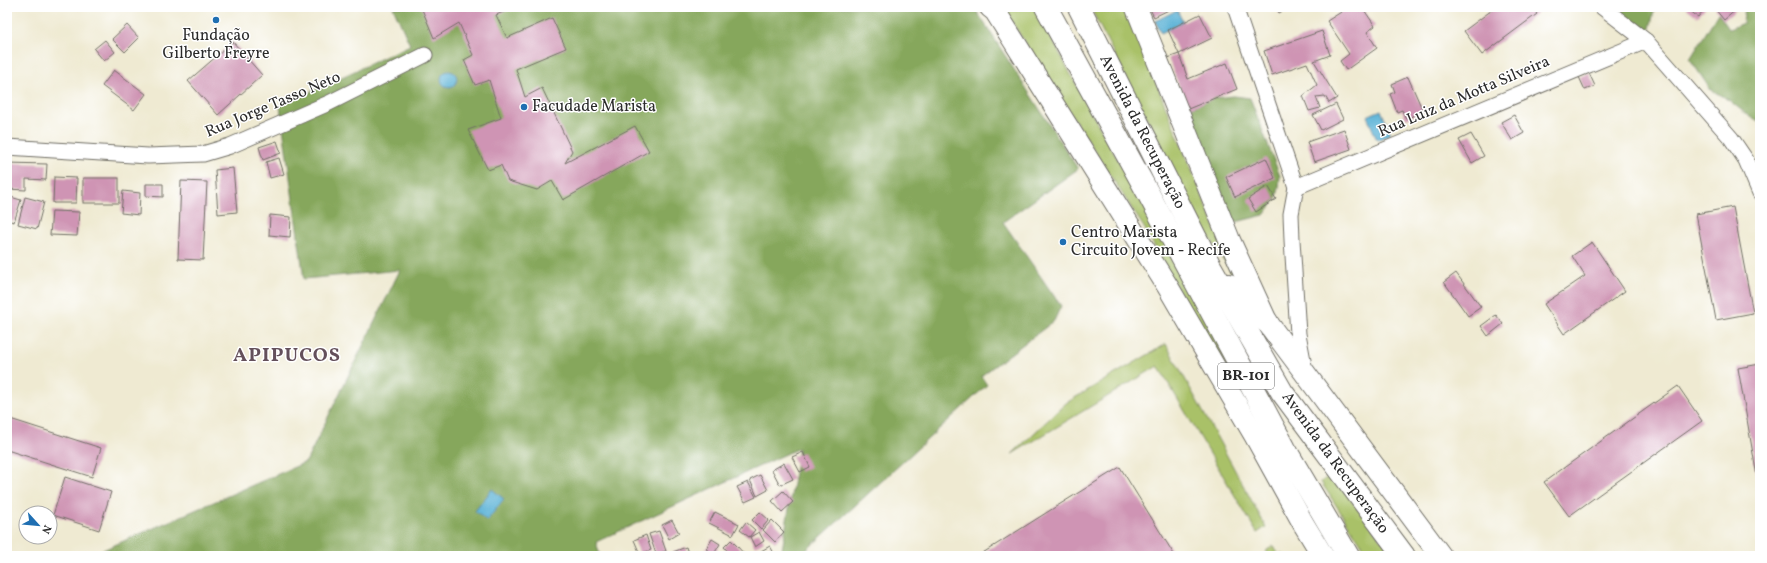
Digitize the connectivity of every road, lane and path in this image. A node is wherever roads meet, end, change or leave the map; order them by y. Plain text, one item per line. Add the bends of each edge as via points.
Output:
1 (1046, 7) edge
2 (1078, 7) edge
3 (1136, 7) edge
4 (1235, 7) edge
5 (1602, 7) edge
6 (993, 8) edge
7 (1646, 41) junction
8 (425, 55) dead end
9 (7, 147) edge
10 (1296, 187) junction
11 (1760, 193) edge
12 (1210, 266) junction
13 (1267, 322) junction
14 (1306, 376) junction
15 (1323, 556) edge
16 (1348, 556) edge
17 (1404, 556) edge
18 (1440, 556) edge

1 - 16 highway, Avenida da Recuperação / BR-101 via 1285,449
2 - 12 highway, Avenida da Recuperação / BR-101
3 - 13 main road, Avenida da Recuperação via 1229,239
4 - 10 street
5 - 7 street
6 - 15 main road via 1168,287
7 - 10 street, Rua Luiz da Motta Silveira
7 - 11 street via 1731,138 1746,160
8 - 9 street, Rua Jorge Tasso Neto via 329,103 230,146 203,154 148,156
10 - 14 street via 1291,214 1292,240 1298,334
12 - 13 highway
12 - 17 highway, Avenida da Recuperação / BR-101 via 1282,392
13 - 14 main road, Avenida da Recuperação
14 - 18 main road, Avenida da Recuperação

